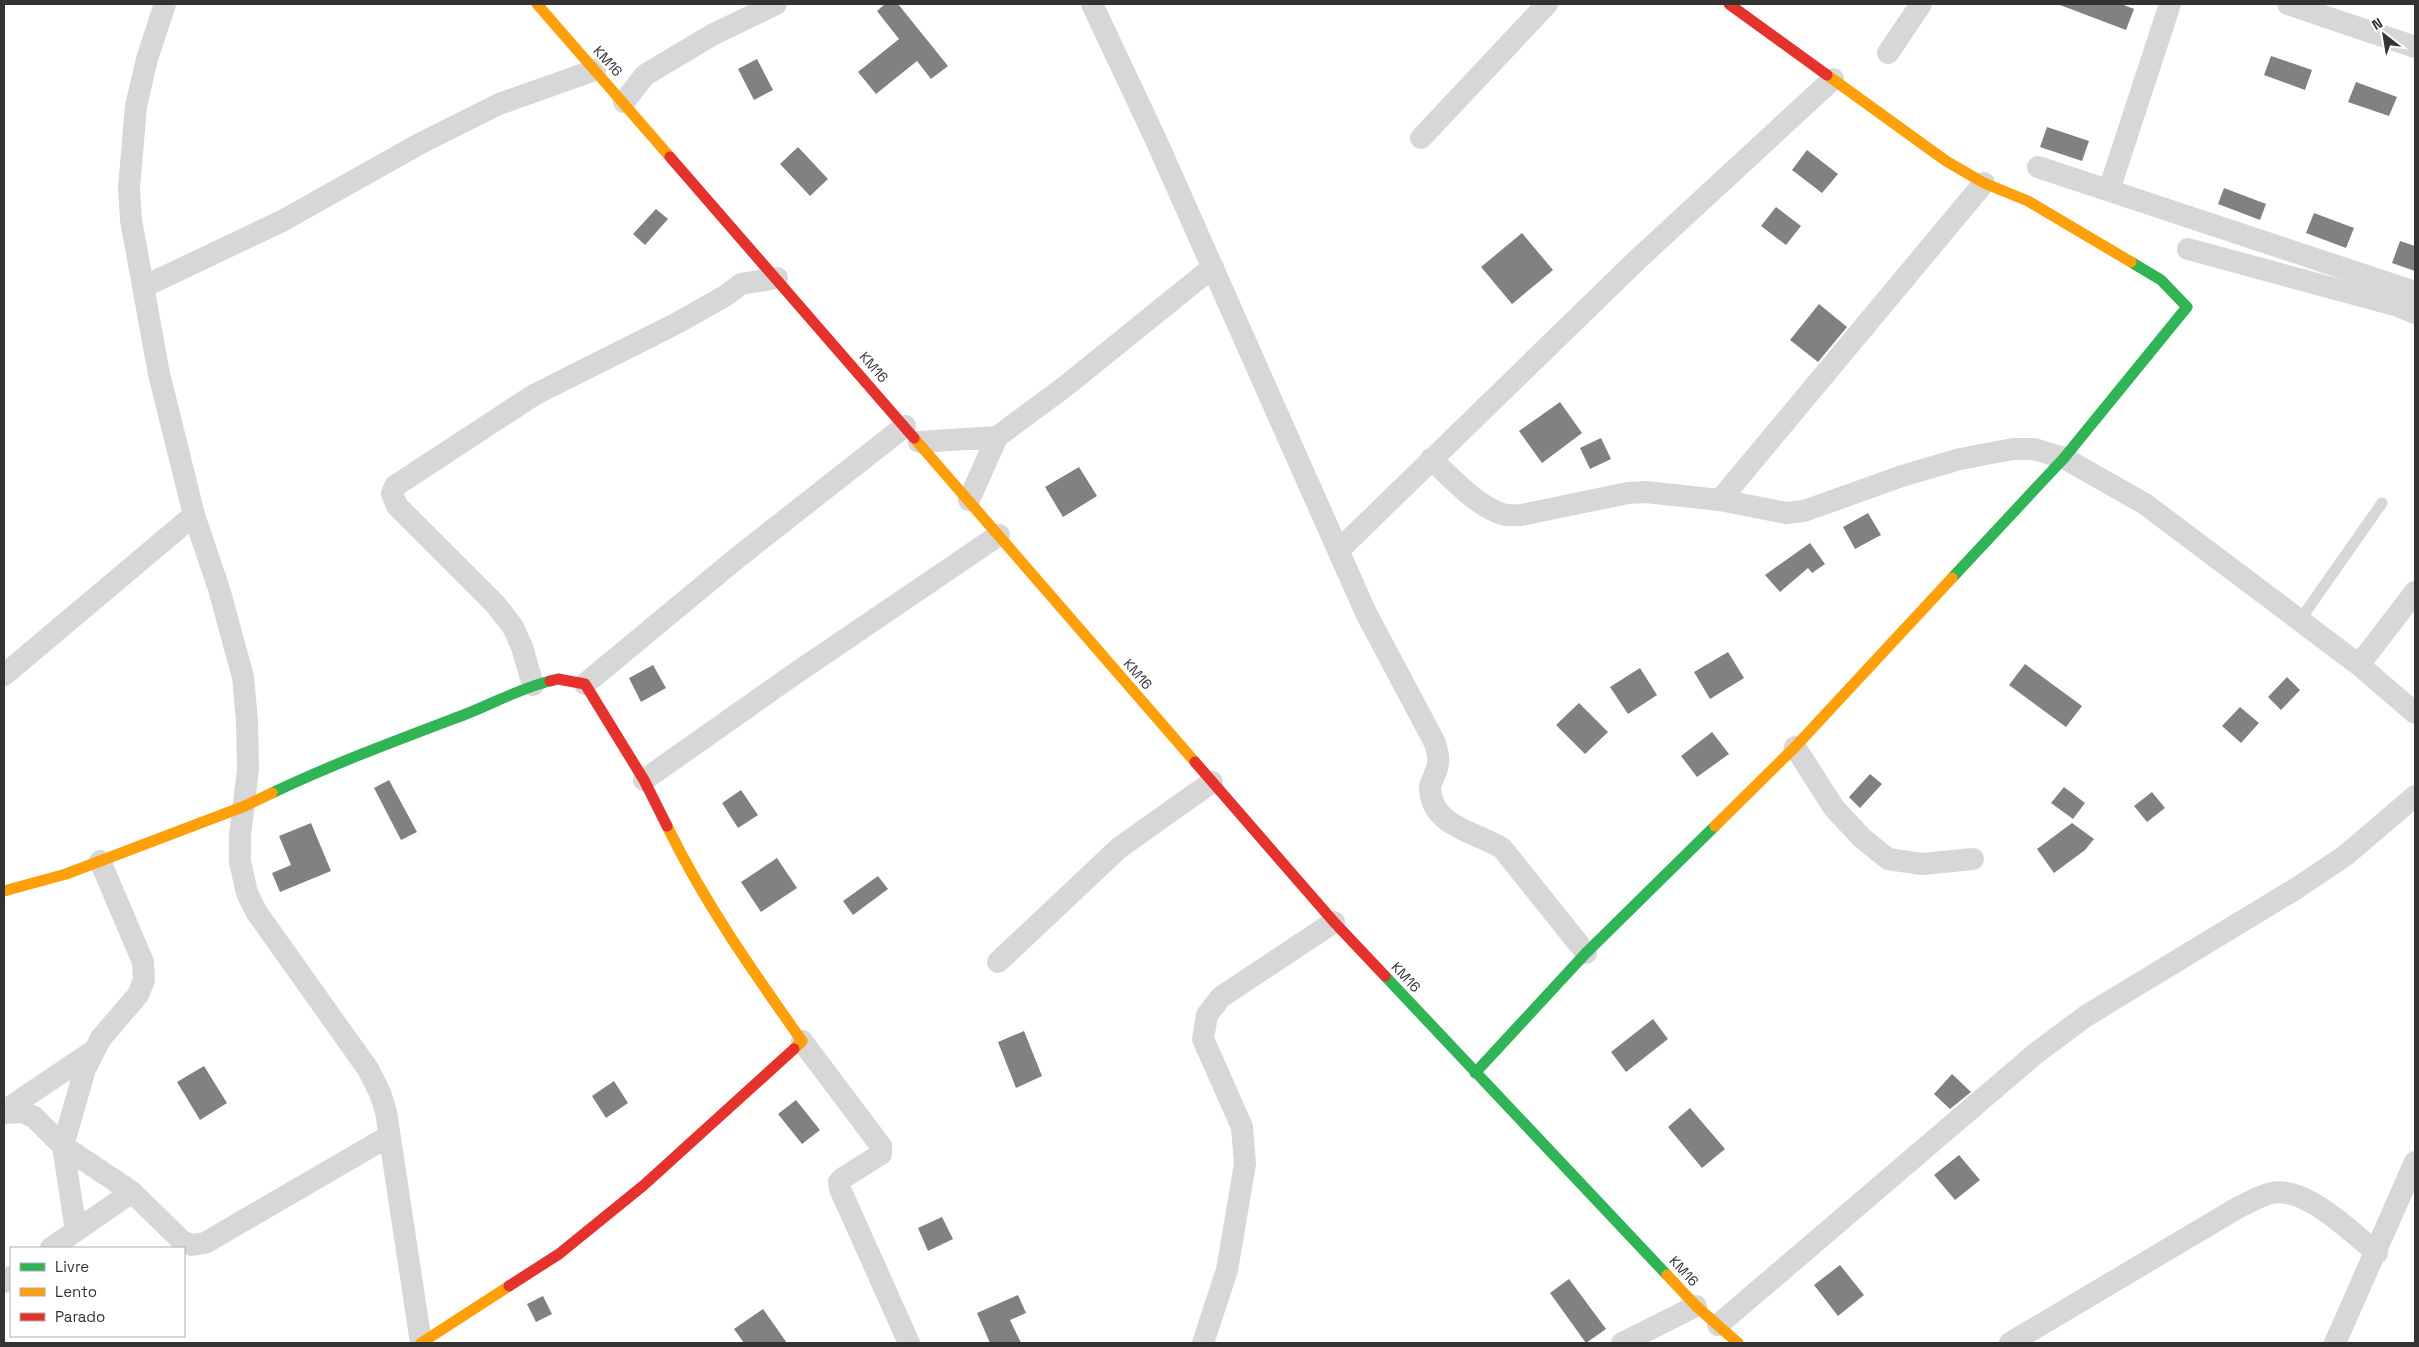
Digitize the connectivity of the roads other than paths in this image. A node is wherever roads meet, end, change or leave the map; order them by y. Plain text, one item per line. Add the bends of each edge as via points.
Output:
1 (165, 4) edge
2 (537, 4) edge
3 (776, 4) edge
4 (1092, 4) edge
5 (1547, 4) edge
6 (1728, 4) edge
7 (1921, 4) edge
8 (2170, 4) edge
9 (2288, 4) edge
10 (2415, 47) edge
11 (1888, 53) dead end
12 (595, 70) junction
13 (1833, 79) junction
14 (624, 102) junction
15 (1421, 138) dead end
16 (2038, 166) dead end
17 (1984, 183) junction
18 (2109, 190) junction
19 (2188, 250) dead end
20 (1212, 267) junction
21 (777, 278) junction
22 (143, 287) junction
23 (2415, 292) edge
24 (2415, 313) edge
25 (912, 434) junction
26 (997, 436) junction
27 (2064, 458) junction
28 (1431, 459) junction
29 (969, 500) junction
30 (1720, 500) junction
31 (2382, 503) dead end
32 (194, 515) junction
33 (999, 535) junction
34 (1339, 550) junction
35 (2415, 592) edge
36 (2300, 620) junction
37 (2359, 665) junction
38 (4, 675) edge
39 (585, 684) junction
40 (533, 685) junction
41 (2415, 713) edge
42 (1794, 747) junction
43 (644, 780) junction
44 (1212, 782) junction
45 (2415, 796) edge
46 (245, 806) junction
47 (1973, 859) dead end
48 (100, 861) junction
49 (4, 891) edge
50 (1334, 922) junction
51 (1586, 953) junction
52 (998, 962) dead end
53 (802, 1041) junction
54 (92, 1052) junction
55 (1475, 1073) junction
56 (4, 1112) edge
57 (389, 1136) junction
58 (63, 1146) junction
59 (2415, 1162) edge
60 (132, 1192) junction
61 (76, 1231) junction
62 (52, 1247) edge
63 (2377, 1253) junction
64 (1696, 1306) junction
65 (1718, 1326) junction
66 (421, 1343) edge
67 (909, 1343) edge
68 (1203, 1343) edge
69 (1622, 1343) edge
70 (1738, 1343) edge
71 (2010, 1343) edge
72 (2335, 1343) edge

1 - 22 street via 136,106 131,162 132,220
2 - 12 street, KM16
3 - 14 street via 712,35 645,76
4 - 20 street
5 - 15 street
6 - 13 street
7 - 11 street
8 - 18 street
9 - 10 street
12 - 14 street, KM16
12 - 22 street via 499,104 421,143 282,222
13 - 17 street via 1946,161
13 - 28 street via 1637,260
14 - 21 street, KM16
16 - 18 street
17 - 27 street via 2028,201 2161,280 2187,307
17 - 30 street
18 - 23 street
19 - 24 street
20 - 26 street via 1067,385
20 - 34 street
21 - 25 street, KM16
21 - 40 street via 741,284 679,322 534,395 395,486 392,492 397,506 496,605 513,627
22 - 32 street via 159,374
25 - 26 street
25 - 29 street, KM16
25 - 39 street via 737,558
26 - 29 street
27 - 30 street via 2034,449 2013,449 1960,459 1804,511 1786,513
27 - 36 street via 2146,504
27 - 42 street
28 - 30 street via 1464,489 1503,515 1521,515 1628,493
28 - 34 street
29 - 33 street, KM16
31 - 36 lane
32 - 38 street
32 - 46 street via 219,589 243,677 248,770
33 - 43 street
33 - 44 street, KM16
34 - 51 street via 1366,613 1440,758 1430,786 1434,807 1447,821 1502,848
35 - 37 street
36 - 37 street
37 - 41 street
39 - 40 street via 558,679
39 - 43 street
40 - 46 street via 330,766
42 - 47 street via 1834,808 1862,838 1888,859 1922,864
42 - 51 street
43 - 53 street via 689,871 732,944
44 - 50 street, KM16
44 - 52 street via 1119,848
45 - 65 street via 2353,850 2298,888 2086,1016 2035,1054
46 - 48 street
46 - 57 street via 240,862 247,893 257,914 368,1068 386,1112
48 - 49 street
48 - 54 street via 143,962 144,980 138,995
50 - 55 street, KM16
50 - 68 street via 1220,997 1207,1015 1202,1039 1242,1127 1245,1164 1226,1270
51 - 55 street
53 - 66 street via 644,1185 559,1254
53 - 67 street via 882,1146 881,1154 839,1182 840,1190
54 - 56 street
54 - 58 street
55 - 64 street, KM16
56 - 58 street via 22,1112 34,1117
57 - 60 street via 205,1243 192,1245 183,1242
57 - 66 street
58 - 60 street
58 - 61 street
59 - 63 street
60 - 61 street
61 - 62 street
63 - 71 street via 2315,1204 2292,1193 2272,1193 2239,1206
63 - 72 street
64 - 65 street, KM16
64 - 69 street
65 - 70 street, KM16

